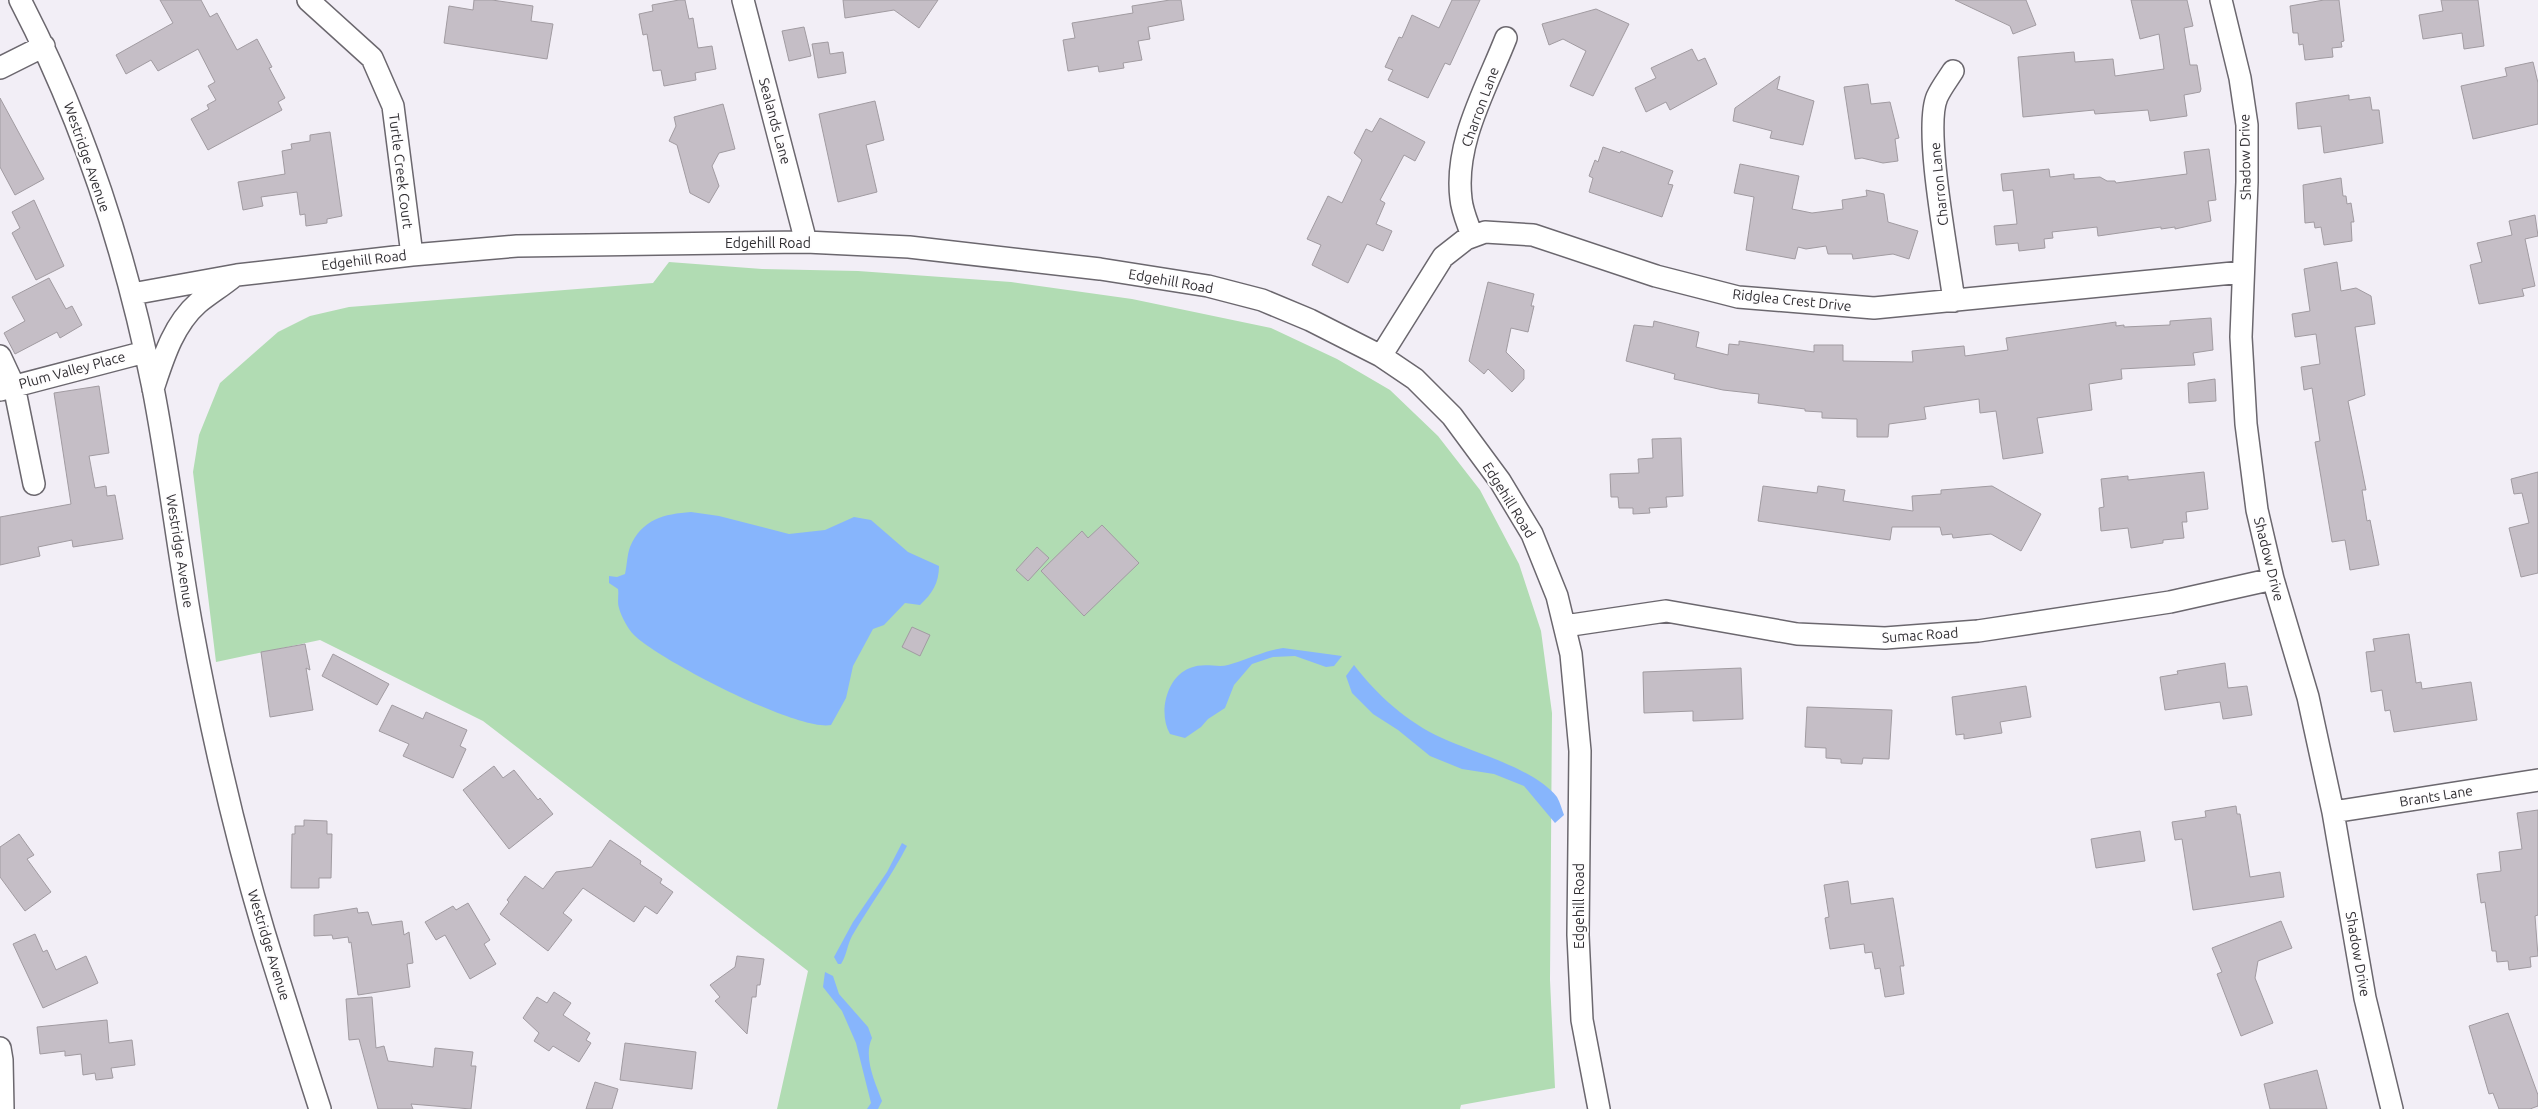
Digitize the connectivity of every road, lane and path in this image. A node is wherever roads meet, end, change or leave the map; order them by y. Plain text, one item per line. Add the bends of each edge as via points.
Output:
1 (20, 0) edge
2 (308, 0) edge
3 (743, 0) edge
4 (2221, 0) edge
5 (1506, 38) dead end
6 (44, 46) junction
7 (0, 68) edge
8 (1953, 71) dead end
9 (1472, 236) junction
10 (806, 242) junction
11 (412, 254) junction
12 (2243, 272) junction
13 (237, 275) junction
14 (132, 294) junction
15 (1954, 301) junction
16 (145, 352) junction
17 (0, 356) edge
18 (1381, 356) junction
19 (7, 388) edge
20 (153, 390) junction
21 (34, 484) dead end
22 (2273, 579) junction
23 (1565, 626) junction
24 (2538, 780) edge
25 (2333, 812) junction
26 (0, 1048) edge
27 (3, 1109) edge
28 (320, 1109) edge
29 (1599, 1109) edge
30 (2392, 1109) edge

1 - 6 street, Westridge Avenue
2 - 11 street, Turtle Creek Court via 372,58 393,106
3 - 10 street, Sealands Lane
4 - 12 street, Shadow Drive via 2240,78 2247,125
5 - 9 street, Charron Lane via 1467,135 1461,162 1461,200
6 - 7 street
6 - 14 street, Westridge Avenue via 84,140
8 - 15 street, Charron Lane via 1936,98 1933,121 1937,180
9 - 15 street, Ridglea Crest Drive via 1485,232 1533,234 1656,276 1738,297 1874,308
9 - 18 street, Ridglea Crest Drive via 1443,257
10 - 11 street, Edgehill Road via 517,246
10 - 18 street, Edgehill Road via 909,247 1100,268 1208,286 1262,300
11 - 13 street, Edgehill Road
12 - 15 street, Ridglea Crest Drive
12 - 22 street, Shadow Drive via 2241,337 2246,424 2257,510
13 - 14 street, Edgehill Road
13 - 20 street via 197,304 179,326 166,350
14 - 16 street, Westridge Avenue
16 - 19 street, Plum Valley Place
16 - 20 street, Westridge Avenue
17 - 19 street
18 - 23 street, Edgehill Road via 1415,379 1452,416 1500,481 1532,534 1558,596
19 - 21 street
20 - 28 street, Westridge Avenue via 191,622 230,804 263,930
22 - 23 street, Sumac Road via 2161,603 1978,631 1885,638 1796,634 1666,611
22 - 25 street, Shadow Drive via 2308,697
23 - 29 street, Edgehill Road via 1580,751 1578,935 1582,1020
24 - 25 street, Brants Lane
25 - 30 street, Shadow Drive via 2365,998
26 - 27 street

